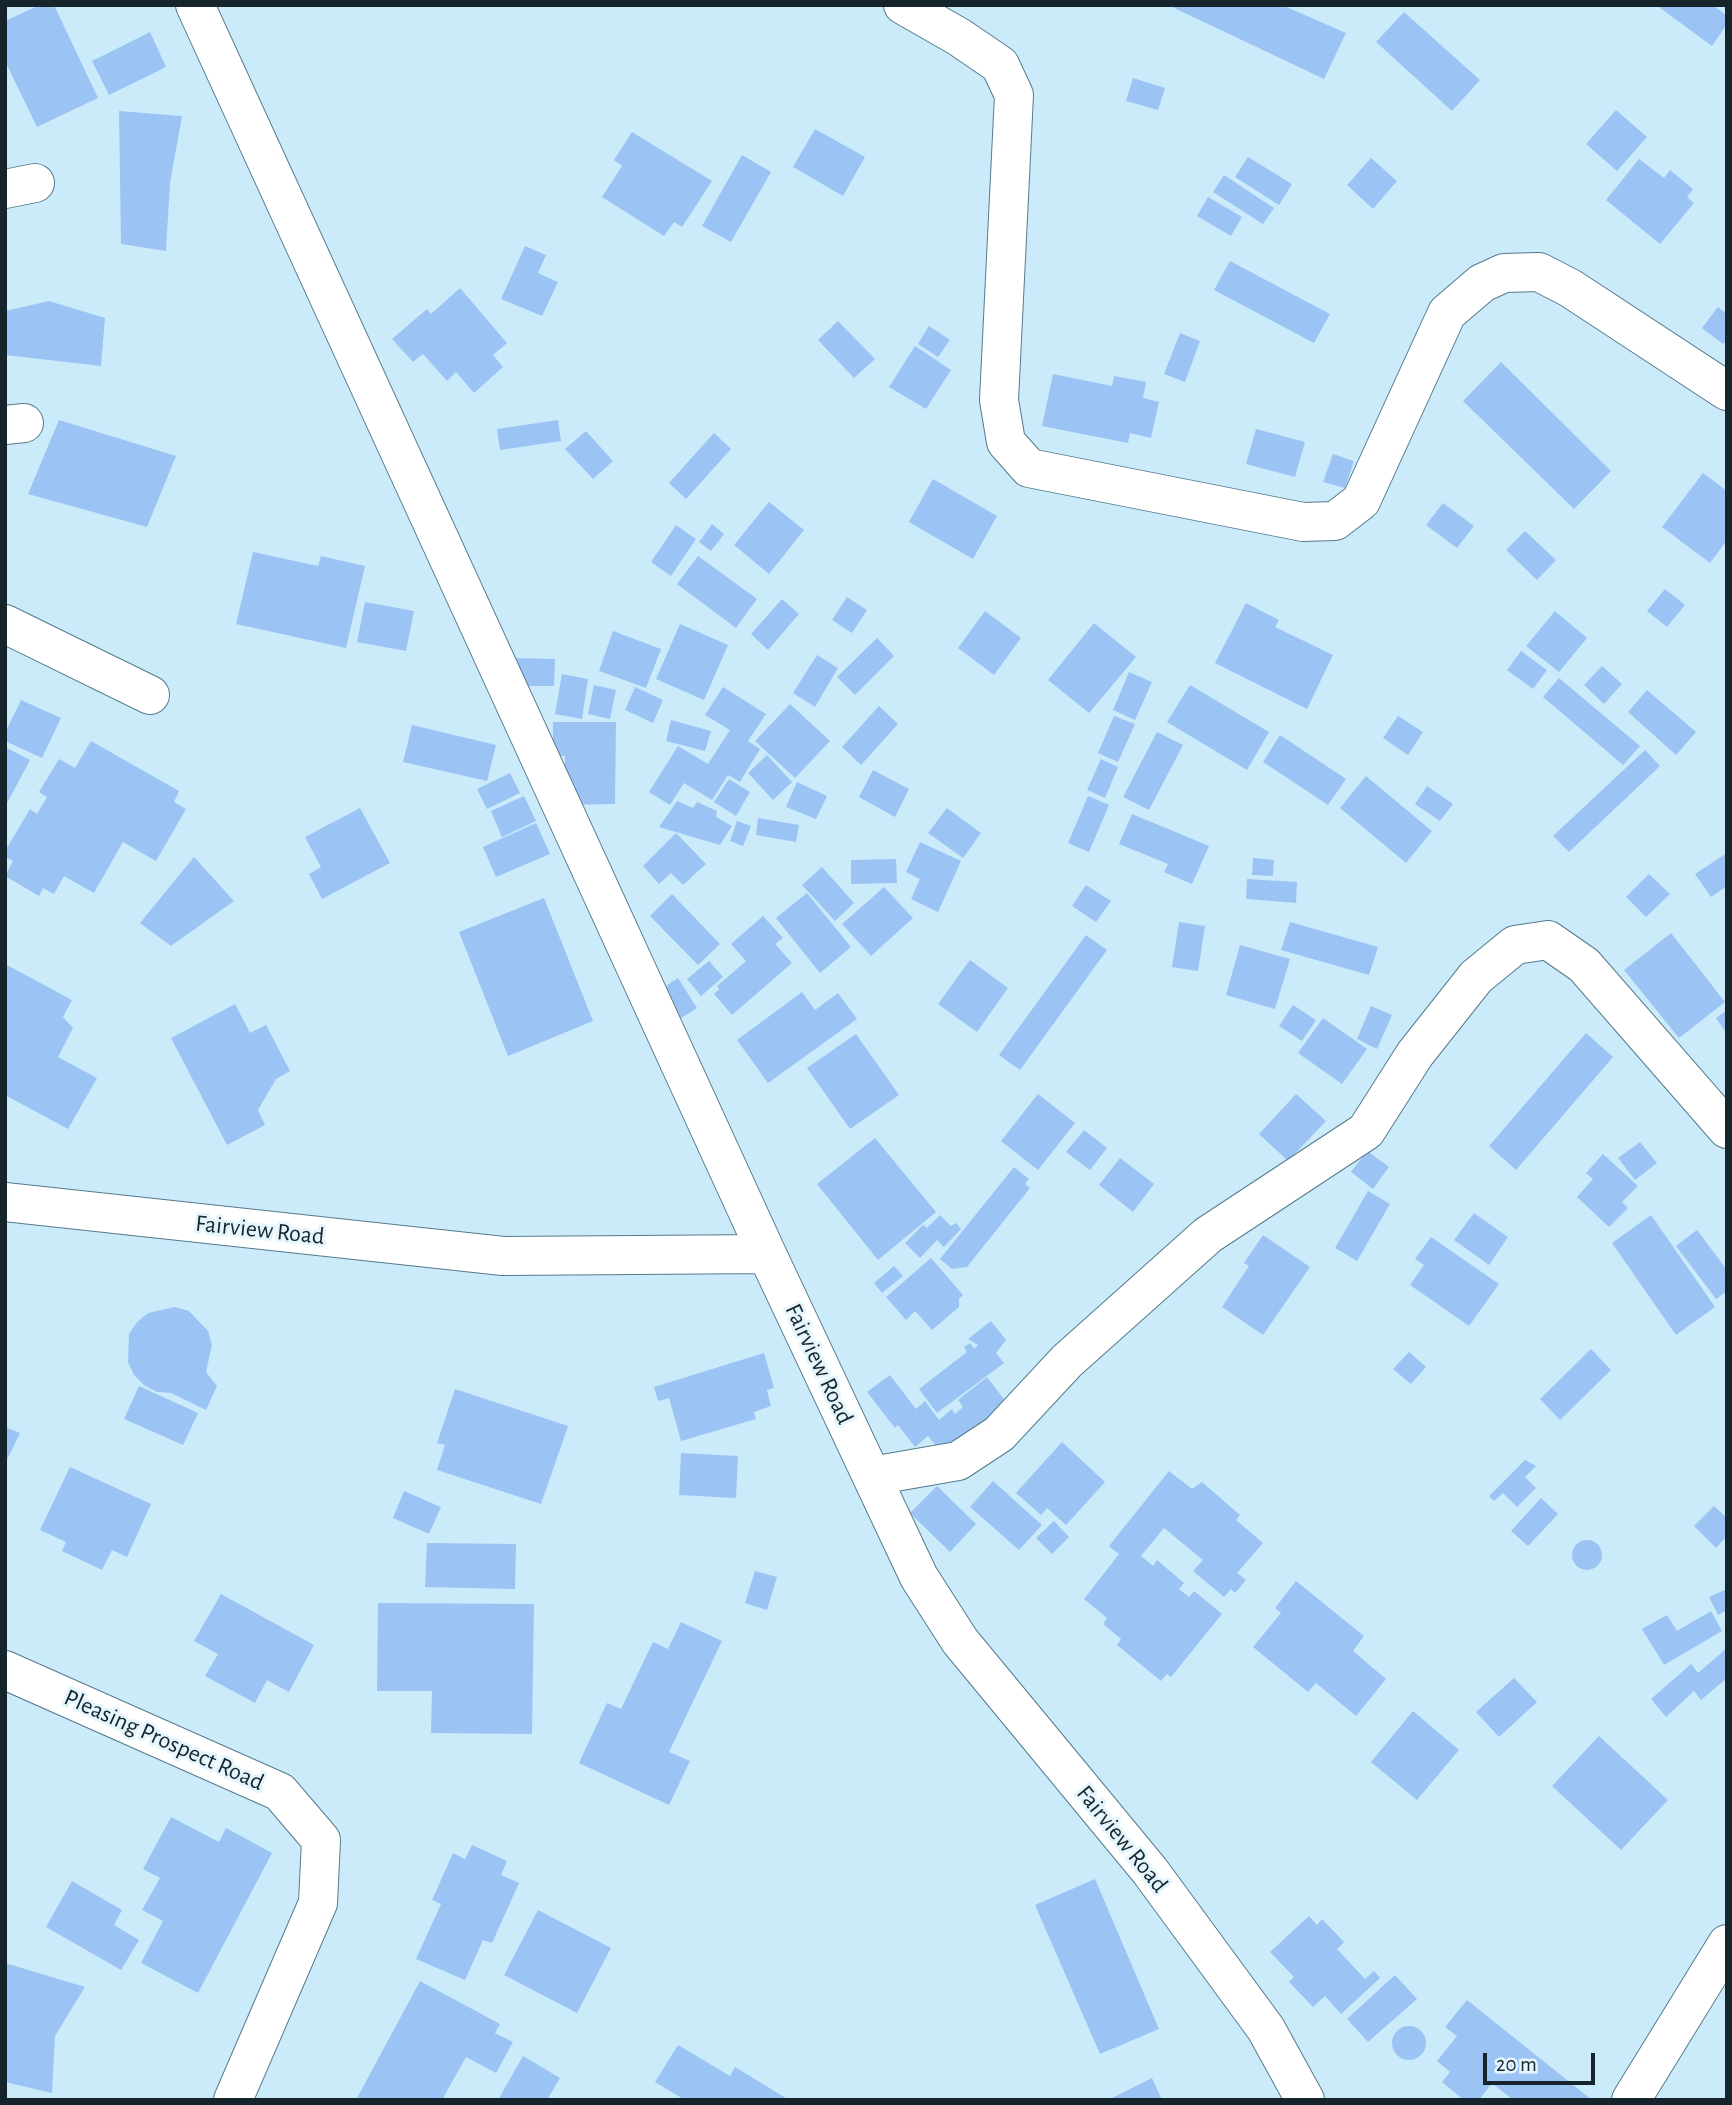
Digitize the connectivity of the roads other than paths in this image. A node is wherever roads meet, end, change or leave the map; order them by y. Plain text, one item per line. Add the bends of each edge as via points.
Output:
1 (195, 5) edge
2 (903, 5) edge
3 (1727, 391) edge
4 (5, 624) edge
5 (150, 695) dead end
6 (1727, 1129) edge
7 (5, 1202) edge
8 (766, 1254) junction
9 (872, 1476) junction
10 (5, 1670) edge
11 (1727, 1944) edge
12 (233, 2100) edge
13 (1305, 2100) edge
14 (1631, 2100) edge

1 - 8 street
2 - 3 street via 1000,65 1014,95 999,400 1006,442 1029,468 1303,522 1335,521 1361,501 1447,313 1482,283 1504,273 1539,272 1570,288
4 - 5 street
6 - 9 street via 1584,965 1548,940 1515,946 1476,977 1415,1054 1366,1131 1208,1235 1067,1361 999,1434 958,1461
7 - 8 street, Fairview Road via 503,1256
8 - 9 street, Fairview Road
9 - 13 street, Fairview Road via 919,1577 960,1641 1150,1871 1266,2029
10 - 12 street, Pleasing Prospect Road via 280,1792 321,1840 318,1903
11 - 14 street

